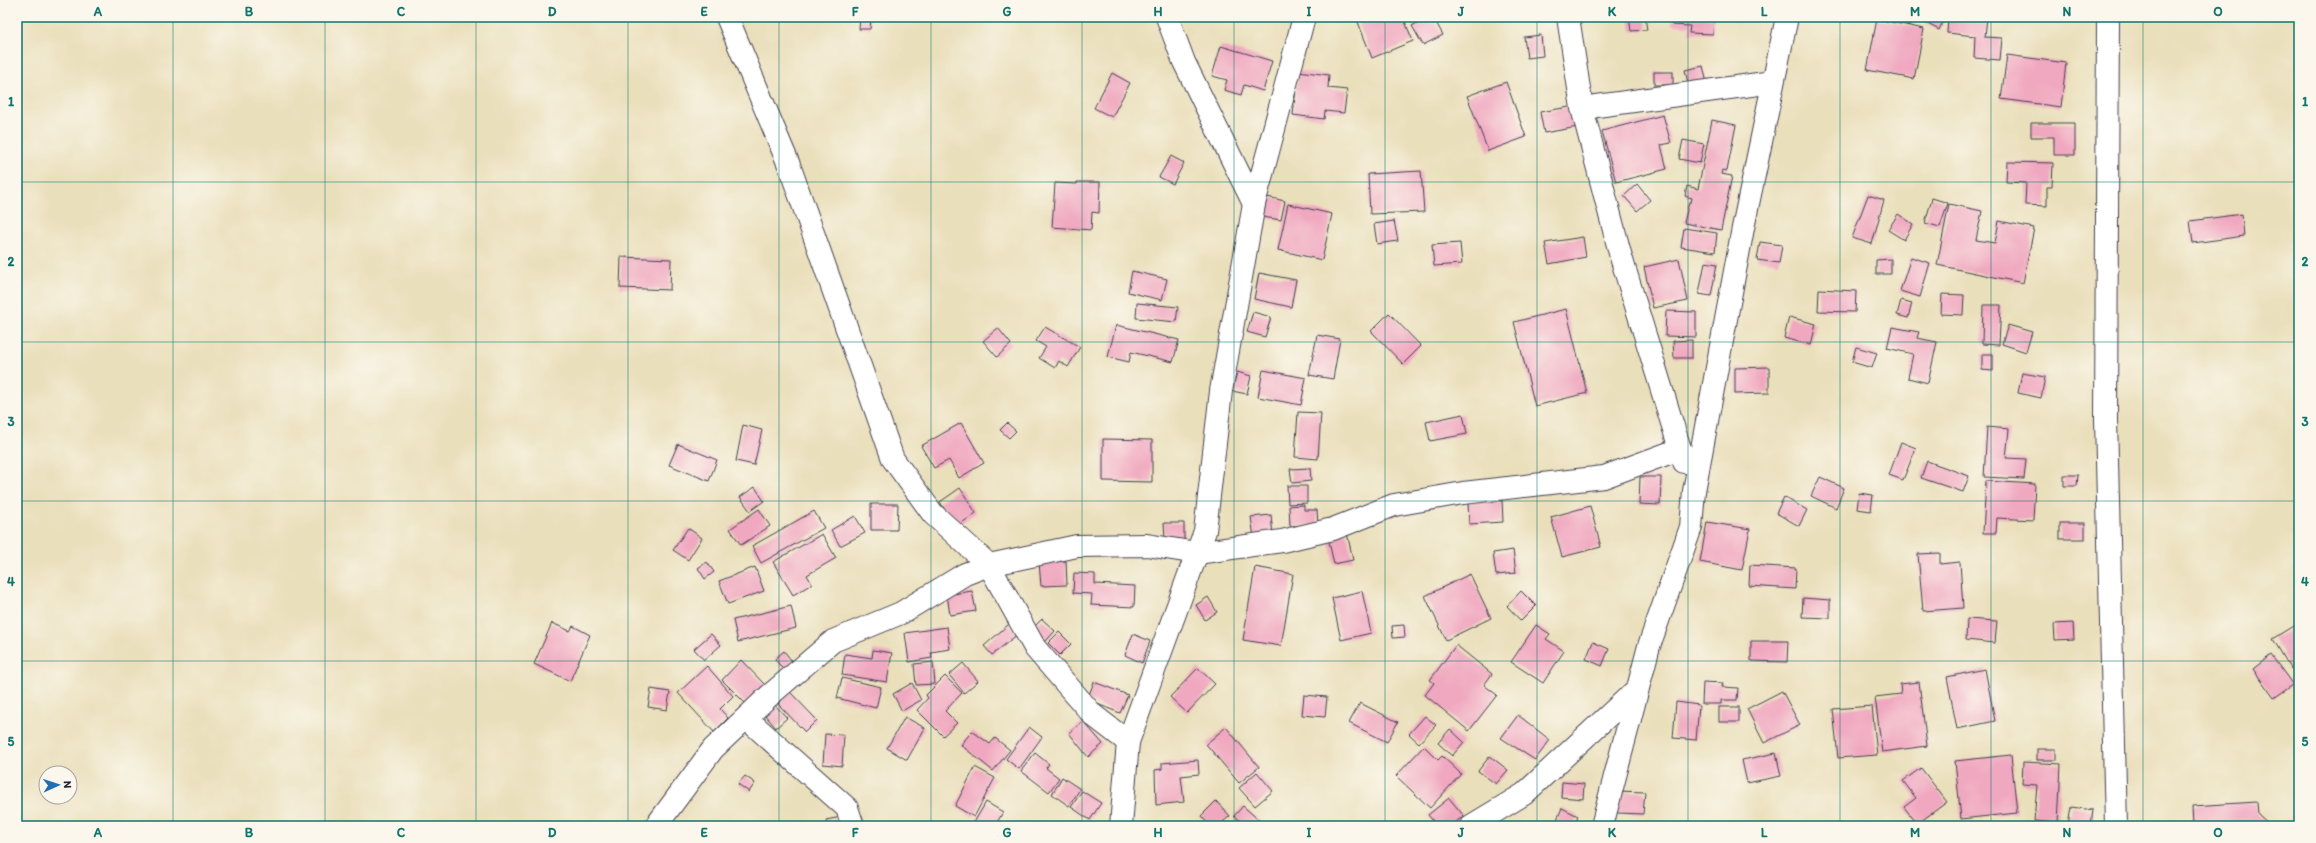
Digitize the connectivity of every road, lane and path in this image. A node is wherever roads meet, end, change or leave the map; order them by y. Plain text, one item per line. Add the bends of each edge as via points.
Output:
1 (727, 17) edge
2 (1167, 17) edge
3 (1304, 17) edge
4 (1568, 17) edge
5 (1787, 17) edge
6 (2108, 17) edge
7 (1773, 82) junction
8 (1582, 108) junction
9 (1254, 204) junction
10 (1680, 449) junction
11 (1694, 491) junction
12 (1197, 553) junction
13 (989, 565) junction
14 (1637, 688) junction
15 (746, 718) junction
16 (1128, 742) junction
17 (656, 826) edge
18 (853, 826) edge
19 (1121, 826) edge
20 (1471, 826) edge
21 (1602, 826) edge
22 (2116, 826) edge

1 - 13 street via 790,165 893,459 933,514
2 - 9 street via 1184,62
3 - 9 street
4 - 8 street
5 - 7 street
6 - 22 street via 2106,419
7 - 8 street
7 - 11 street
8 - 10 street via 1621,256
9 - 12 street via 1221,391 1205,532
10 - 11 street
10 - 12 street via 1604,477 1463,493 1394,505 1319,532 1282,541
11 - 14 street via 1691,528 1649,646
12 - 13 street via 1147,545 1077,546
12 - 16 street
13 - 15 street via 965,574 901,613 833,641
13 - 16 street via 1035,648 1093,715
14 - 20 street via 1524,794
14 - 21 street
15 - 17 street via 713,749
15 - 18 street via 847,808
16 - 19 street

